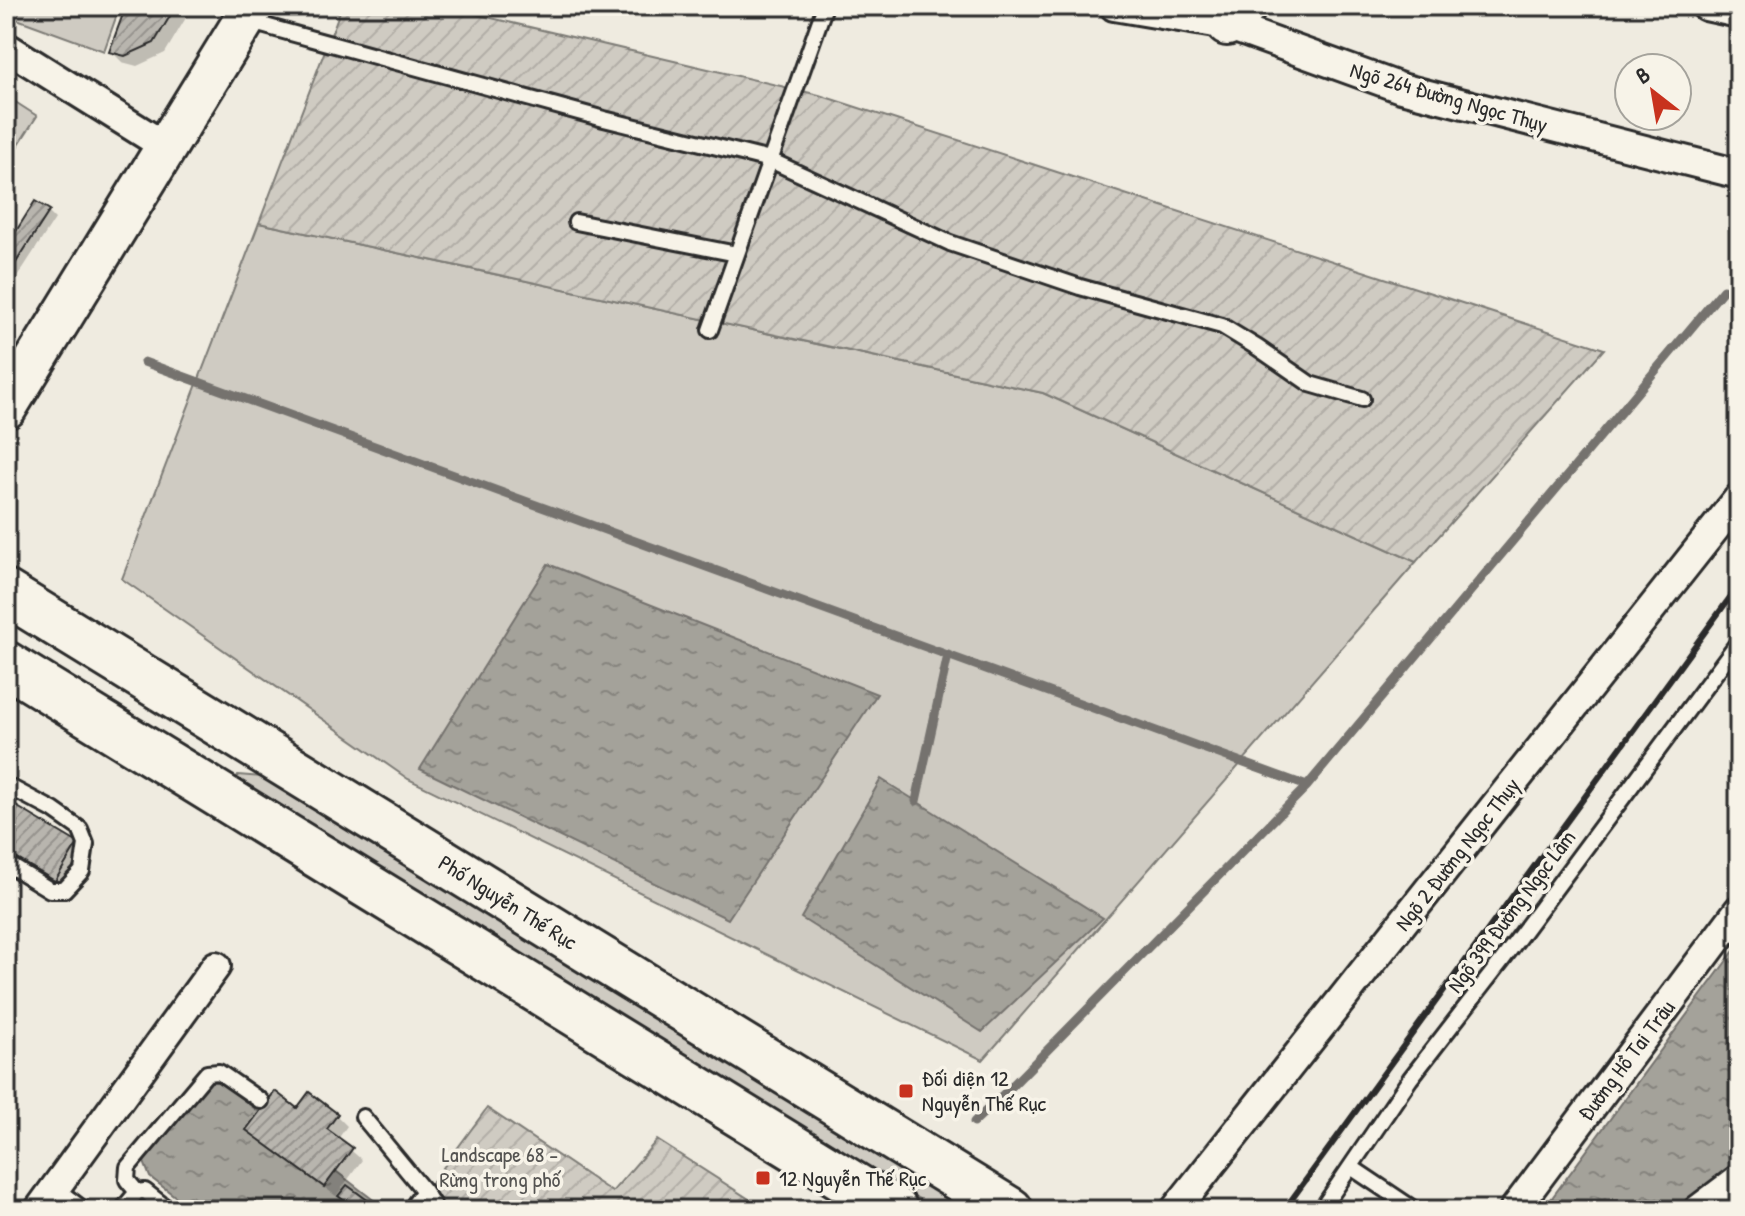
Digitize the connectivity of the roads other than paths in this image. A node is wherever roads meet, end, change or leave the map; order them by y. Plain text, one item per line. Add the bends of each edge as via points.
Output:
1 (825, 6) edge
2 (1114, 6) edge
3 (1706, 6) edge
4 (1222, 12) edge
5 (249, 13) edge
6 (1739, 13) edge
7 (6, 47) edge
8 (166, 147) junction
9 (770, 160) junction
10 (1739, 174) edge
11 (576, 222) dead end
12 (737, 254) junction
13 (710, 330) dead end
14 (1362, 399) dead end
15 (6, 408) edge
16 (1739, 498) edge
17 (6, 593) edge
18 (1739, 641) edge
19 (6, 664) edge
20 (6, 785) edge
21 (6, 863) edge
22 (1739, 910) edge
23 (216, 966) dead end
24 (261, 1101) dead end
25 (363, 1117) dead end
26 (1351, 1167) junction
27 (1739, 1179) edge
28 (424, 1191) junction
29 (137, 1192) junction
30 (47, 1199) edge
31 (84, 1210) edge
32 (122, 1210) edge
33 (169, 1210) edge
34 (410, 1210) edge
35 (436, 1210) edge
36 (895, 1210) edge
37 (1010, 1210) edge
38 (1175, 1210) edge
39 (1321, 1210) edge
40 (1415, 1210) edge
41 (1514, 1210) edge
42 (1698, 1210) edge

1 - 9 lane
2 - 4 street, Ngõ 264 Đường Ngọc Thụy
3 - 6 street
4 - 10 street, Ngõ 264 Đường Ngọc Thụy via 1401,88
5 - 8 street
5 - 9 lane via 604,119
7 - 8 street
8 - 15 street
9 - 12 lane
9 - 14 lane via 950,243 1080,287 1222,326 1310,384
11 - 12 lane
12 - 13 lane
16 - 38 street, Ngõ 2 Đường Ngọc Thụy
17 - 37 main road, Phố Nguyễn Thế Rục
18 - 26 lane, Ngõ 399 Đường Ngọc Lâm via 1410,1079
19 - 36 main road
20 - 21 lane via 80,829 86,844 82,871 64,890 50,890
22 - 41 street, Đường Hồ Tai Trâu
23 - 30 street
24 - 29 lane via 219,1072 207,1073 128,1167 127,1180
25 - 28 lane
26 - 39 lane, Ngõ 399 Đường Ngọc Lâm
26 - 40 lane
27 - 42 street
28 - 34 lane
28 - 35 lane
29 - 32 lane
29 - 33 lane via 145,1191
30 - 31 lane

